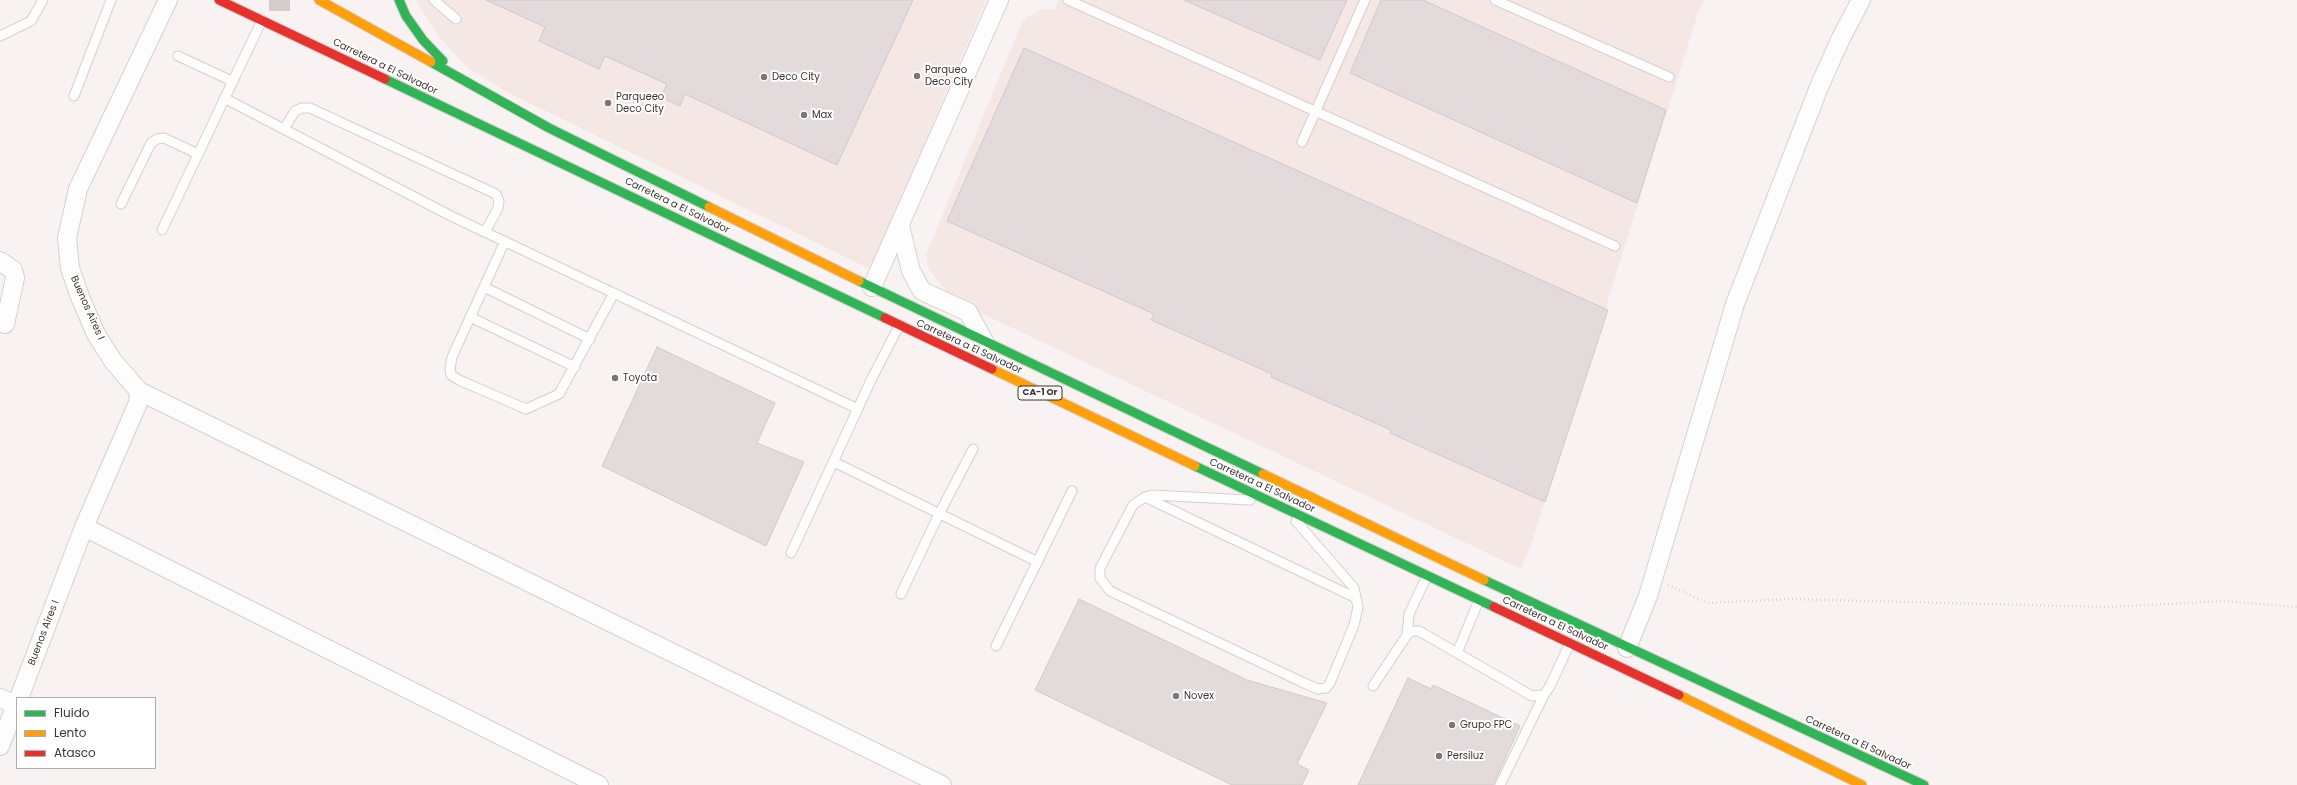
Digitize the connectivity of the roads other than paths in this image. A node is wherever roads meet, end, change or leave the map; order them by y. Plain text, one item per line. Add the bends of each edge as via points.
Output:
1 (43, 0) edge
2 (110, 0) edge
3 (168, 0) edge
4 (219, 0) edge
5 (319, 0) edge
6 (399, 0) edge
7 (434, 0) edge
8 (999, 0) edge
9 (1068, 0) edge
10 (1365, 0) edge
11 (1494, 0) edge
12 (1861, 0) edge
13 (456, 19) dead end
14 (262, 20) junction
15 (0, 36) edge
16 (178, 56) dead end
17 (454, 74) junction
18 (1669, 78) dead end
19 (232, 81) junction
20 (74, 96) dead end
21 (224, 98) junction
22 (1315, 111) junction
23 (284, 129) junction
24 (1302, 142) dead end
25 (198, 154) junction
26 (121, 204) dead end
27 (900, 226) junction
28 (162, 230) dead end
29 (485, 232) junction
30 (504, 241) junction
31 (1615, 246) dead end
32 (0, 261) edge
33 (484, 287) junction
34 (872, 287) junction
35 (614, 293) junction
36 (470, 317) junction
37 (5, 324) dead end
38 (899, 326) junction
39 (590, 339) junction
40 (984, 341) junction
41 (575, 367) junction
42 (139, 391) junction
43 (858, 410) junction
44 (973, 449) dead end
45 (834, 462) junction
46 (1072, 491) dead end
47 (1145, 497) junction
48 (1266, 500) junction
49 (1286, 509) junction
50 (939, 514) junction
51 (84, 527) junction
52 (791, 553) dead end
53 (1038, 562) junction
54 (1428, 576) junction
55 (902, 594) dead end
56 (1356, 598) junction
57 (1479, 600) junction
58 (1407, 635) junction
59 (1570, 643) junction
60 (996, 646) dead end
61 (1627, 648) junction
62 (1457, 653) junction
63 (1373, 686) dead end
64 (1544, 695) junction
65 (14, 702) edge
66 (0, 746) edge
67 (1875, 763) junction
68 (598, 785) edge
69 (942, 785) edge
70 (1500, 785) edge
71 (1862, 785) edge
72 (1924, 785) edge
73 (1934, 785) edge

1 - 15 lane via 31,21
2 - 20 lane
3 - 42 street, Buenos Aires I via 78,189 67,238 70,268 96,334 113,361
4 - 14 highway, Carretera a El Salvador / CA-1 Or
5 - 17 highway, Carretera a El Salvador / CA-1 Or
6 - 17 highway via 406,16 423,40
7 - 13 lane
8 - 27 street
9 - 22 lane
10 - 22 lane
11 - 18 lane
12 - 61 street via 1819,87 1735,304 1648,596
14 - 19 lane
14 - 38 highway, Carretera a El Salvador / CA-1 Or
16 - 19 lane
17 - 34 highway, Carretera a El Salvador / CA-1 Or via 549,128
19 - 21 lane
21 - 23 lane
21 - 25 lane
22 - 24 lane
22 - 31 lane
23 - 29 lane
23 - 29 lane via 295,111 310,108 496,194 500,201 498,208
25 - 26 lane via 164,138 156,139 151,143
25 - 28 lane
27 - 34 street
27 - 40 street via 911,271 922,291 968,312
29 - 30 lane
30 - 33 lane
30 - 35 lane
32 - 37 street via 13,270 15,278
33 - 36 lane
33 - 39 lane
34 - 40 highway, Carretera a El Salvador / CA-1 Or
35 - 39 lane
35 - 43 lane
36 - 41 lane
36 - 41 lane via 452,357 450,368 451,375 459,380 526,409 559,394
38 - 43 lane
38 - 48 highway, Carretera a El Salvador / CA-1 Or
39 - 41 lane
40 - 61 highway, Carretera a El Salvador / CA-1 Or
42 - 51 street, Buenos Aires I via 138,403
42 - 69 street
43 - 45 lane
44 - 50 lane
45 - 50 lane
45 - 52 lane
46 - 53 lane
47 - 48 lane
47 - 56 lane
47 - 56 lane via 1133,505 1100,568 1100,578 1104,585 1110,591 1298,681 1318,689 1326,688 1330,684 1354,625 1358,607
48 - 49 highway, Carretera a El Salvador / CA-1 Or
49 - 54 highway, Carretera a El Salvador / CA-1 Or
49 - 56 lane via 1354,588
50 - 53 lane
50 - 55 lane
51 - 65 street, Buenos Aires I
51 - 68 street
53 - 60 lane
54 - 57 highway, Carretera a El Salvador / CA-1 Or
54 - 58 lane via 1409,614
57 - 59 highway, Carretera a El Salvador / CA-1 Or
57 - 62 lane
58 - 62 lane via 1419,630
58 - 63 lane
59 - 64 lane
59 - 71 highway, Carretera a El Salvador / CA-1 Or
61 - 67 highway, Carretera a El Salvador / CA-1 Or
62 - 64 lane via 1532,696
64 - 70 lane
65 - 66 street, Buenos Aires I
67 - 72 highway, Carretera a El Salvador / CA-1 Or
67 - 73 highway

